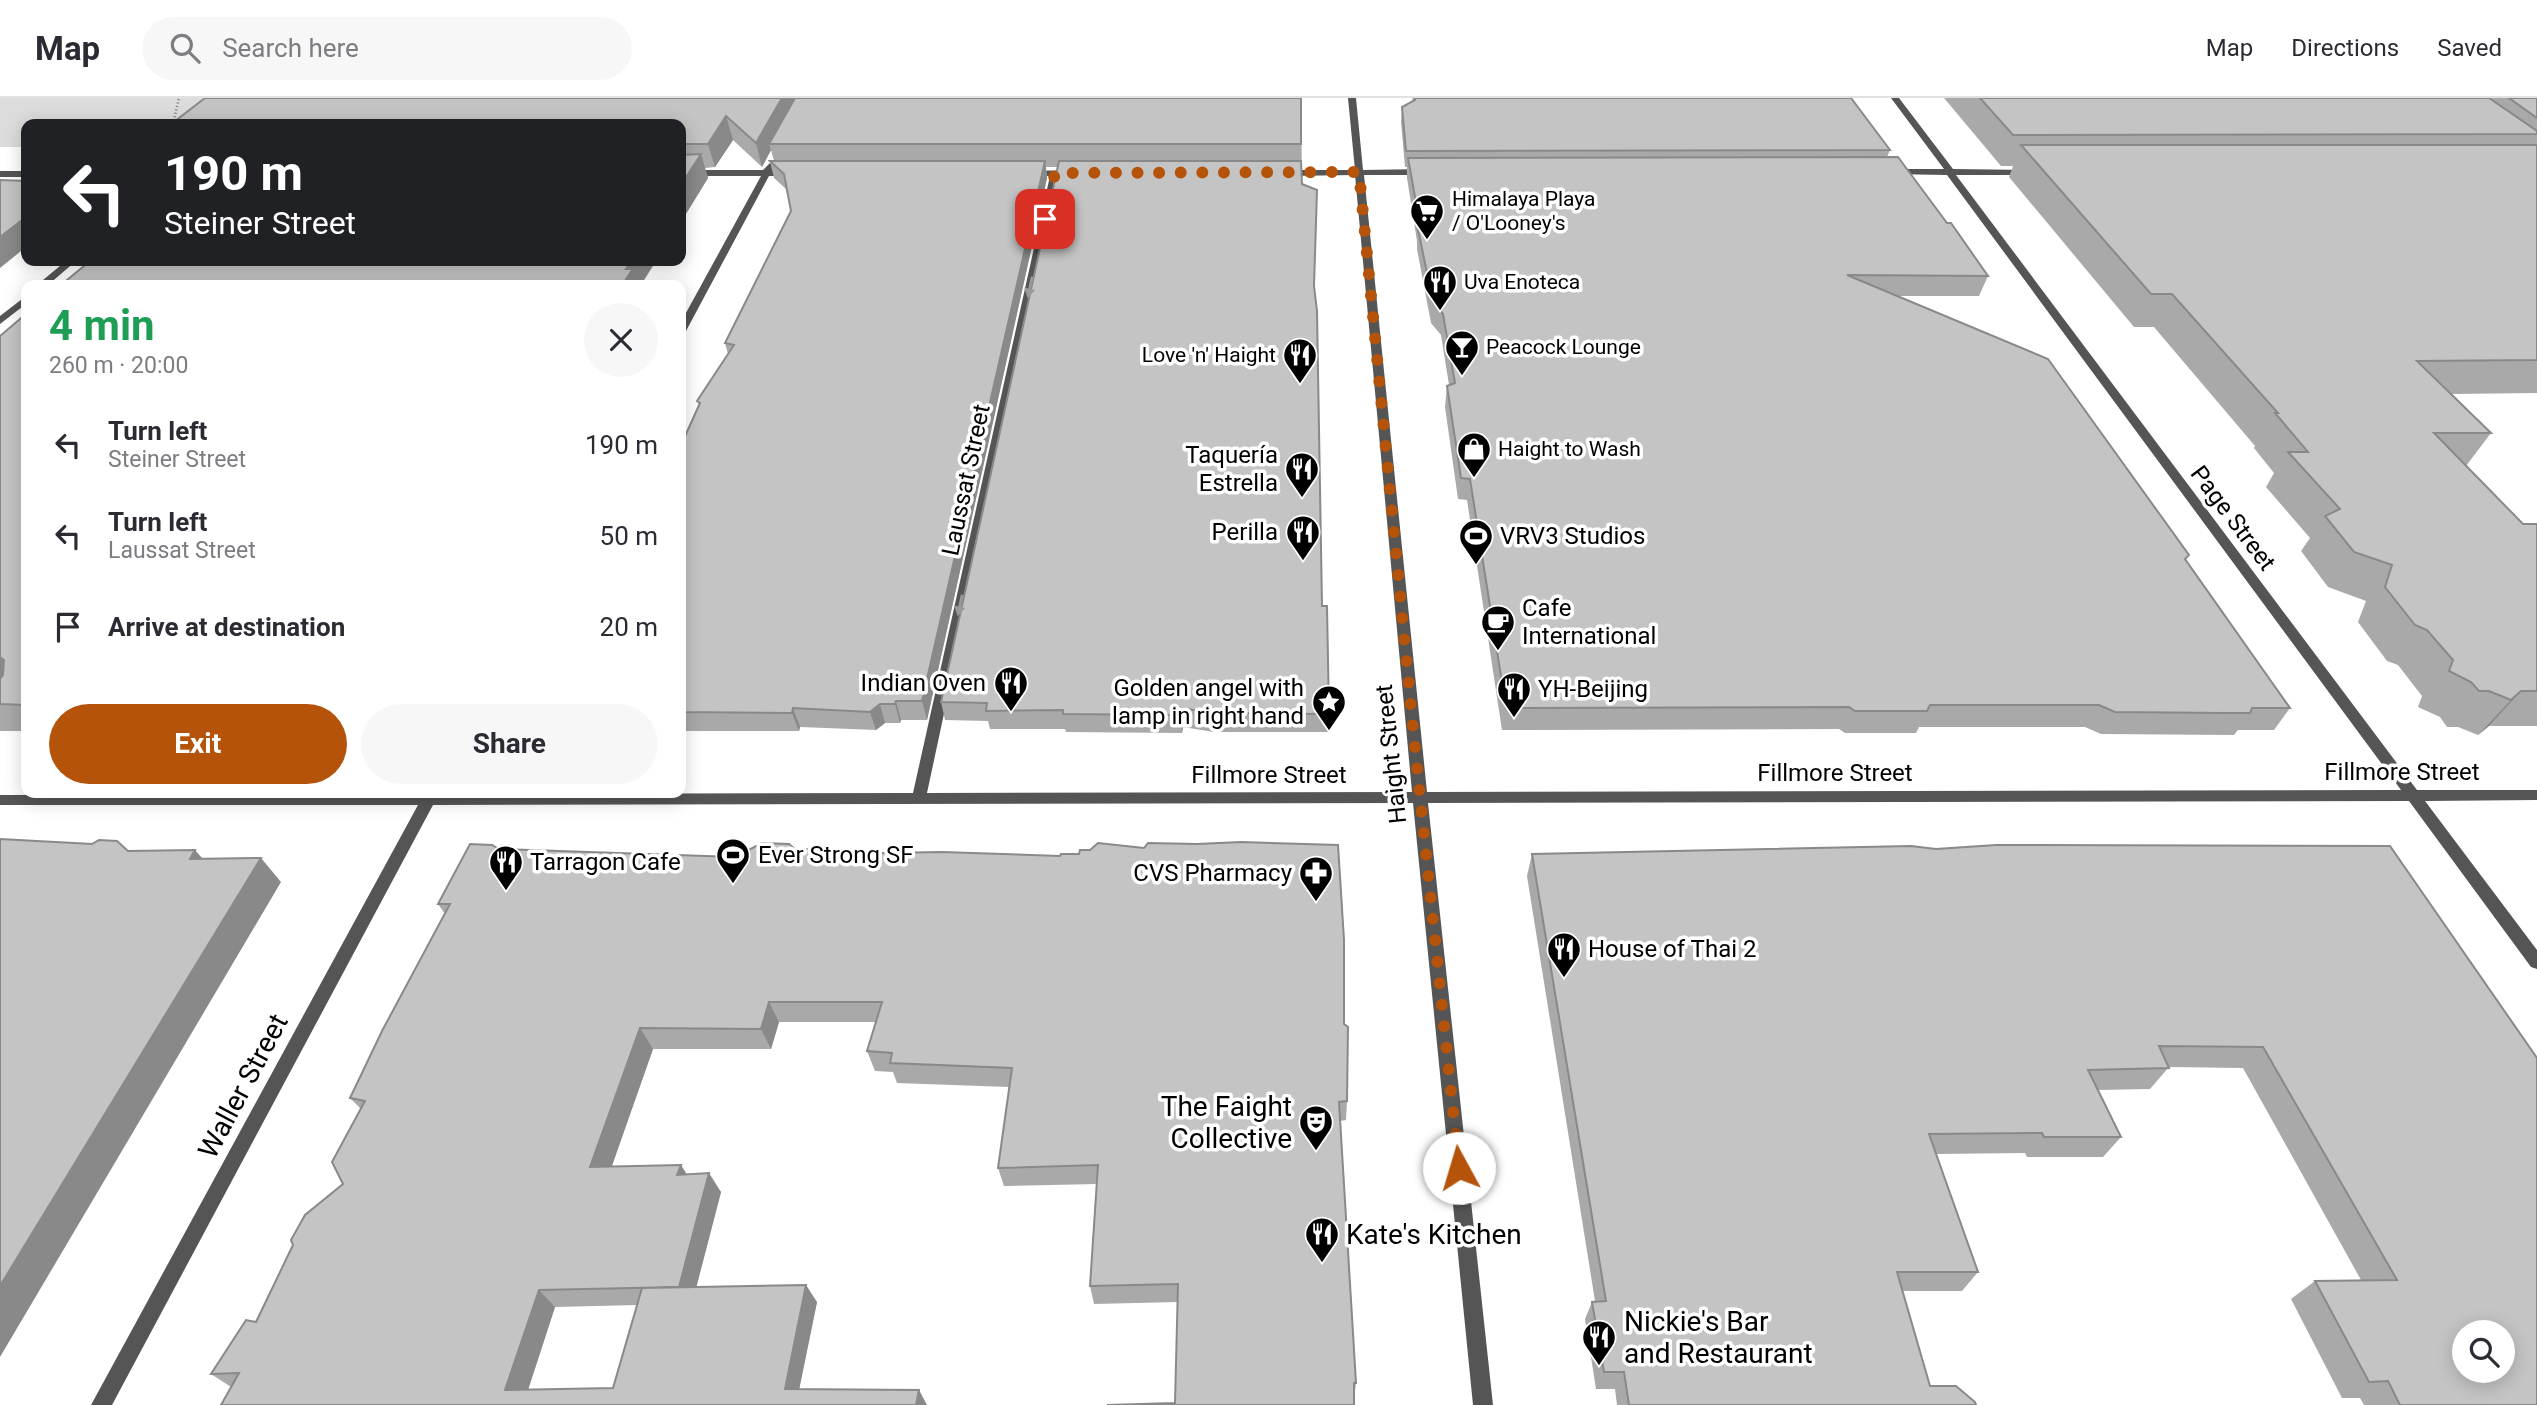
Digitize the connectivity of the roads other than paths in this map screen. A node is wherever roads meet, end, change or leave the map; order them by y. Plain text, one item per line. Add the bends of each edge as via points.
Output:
1 (1352, 98) edge
2 (1895, 98) edge
3 (775, 156) edge
4 (1359, 172) junction
5 (1442, 172) edge
6 (1885, 172) edge
7 (1950, 172) junction
8 (2044, 172) edge
9 (686, 173) edge
10 (766, 173) junction
11 (794, 173) edge
12 (1014, 173) edge
13 (1055, 173) junction
14 (1083, 173) edge
15 (1279, 173) edge
16 (0, 174) edge
17 (21, 174) edge
18 (65, 266) edge
19 (48, 280) edge
20 (21, 303) edge
21 (0, 321) edge
22 (686, 322) edge
23 (2537, 794) edge
24 (2413, 795) junction
25 (686, 797) edge
26 (919, 797) junction
27 (1420, 797) junction
28 (215, 798) edge
29 (429, 798) edge
30 (0, 800) edge
31 (2537, 962) edge
32 (101, 1405) edge
33 (1483, 1405) edge

1 - 4 street, Haight Street
2 - 7 street, Page Street
3 - 10 street
4 - 5 street
4 - 15 street
4 - 27 street, Haight Street
6 - 7 street
7 - 8 street
7 - 24 street, Page Street
9 - 10 street
10 - 11 street
10 - 22 street
12 - 13 street
13 - 14 street
13 -> 26 street, Laussat Street
16 - 17 street
18 - 19 street
20 - 21 street
23 - 24 street, Fillmore Street
24 - 27 street, Fillmore Street
24 - 31 street, Page Street
25 - 26 street, Fillmore Street
26 - 27 street, Fillmore Street
27 - 33 street, Haight Street
28 - 30 street, Fillmore Street
29 - 32 street, Waller Street

